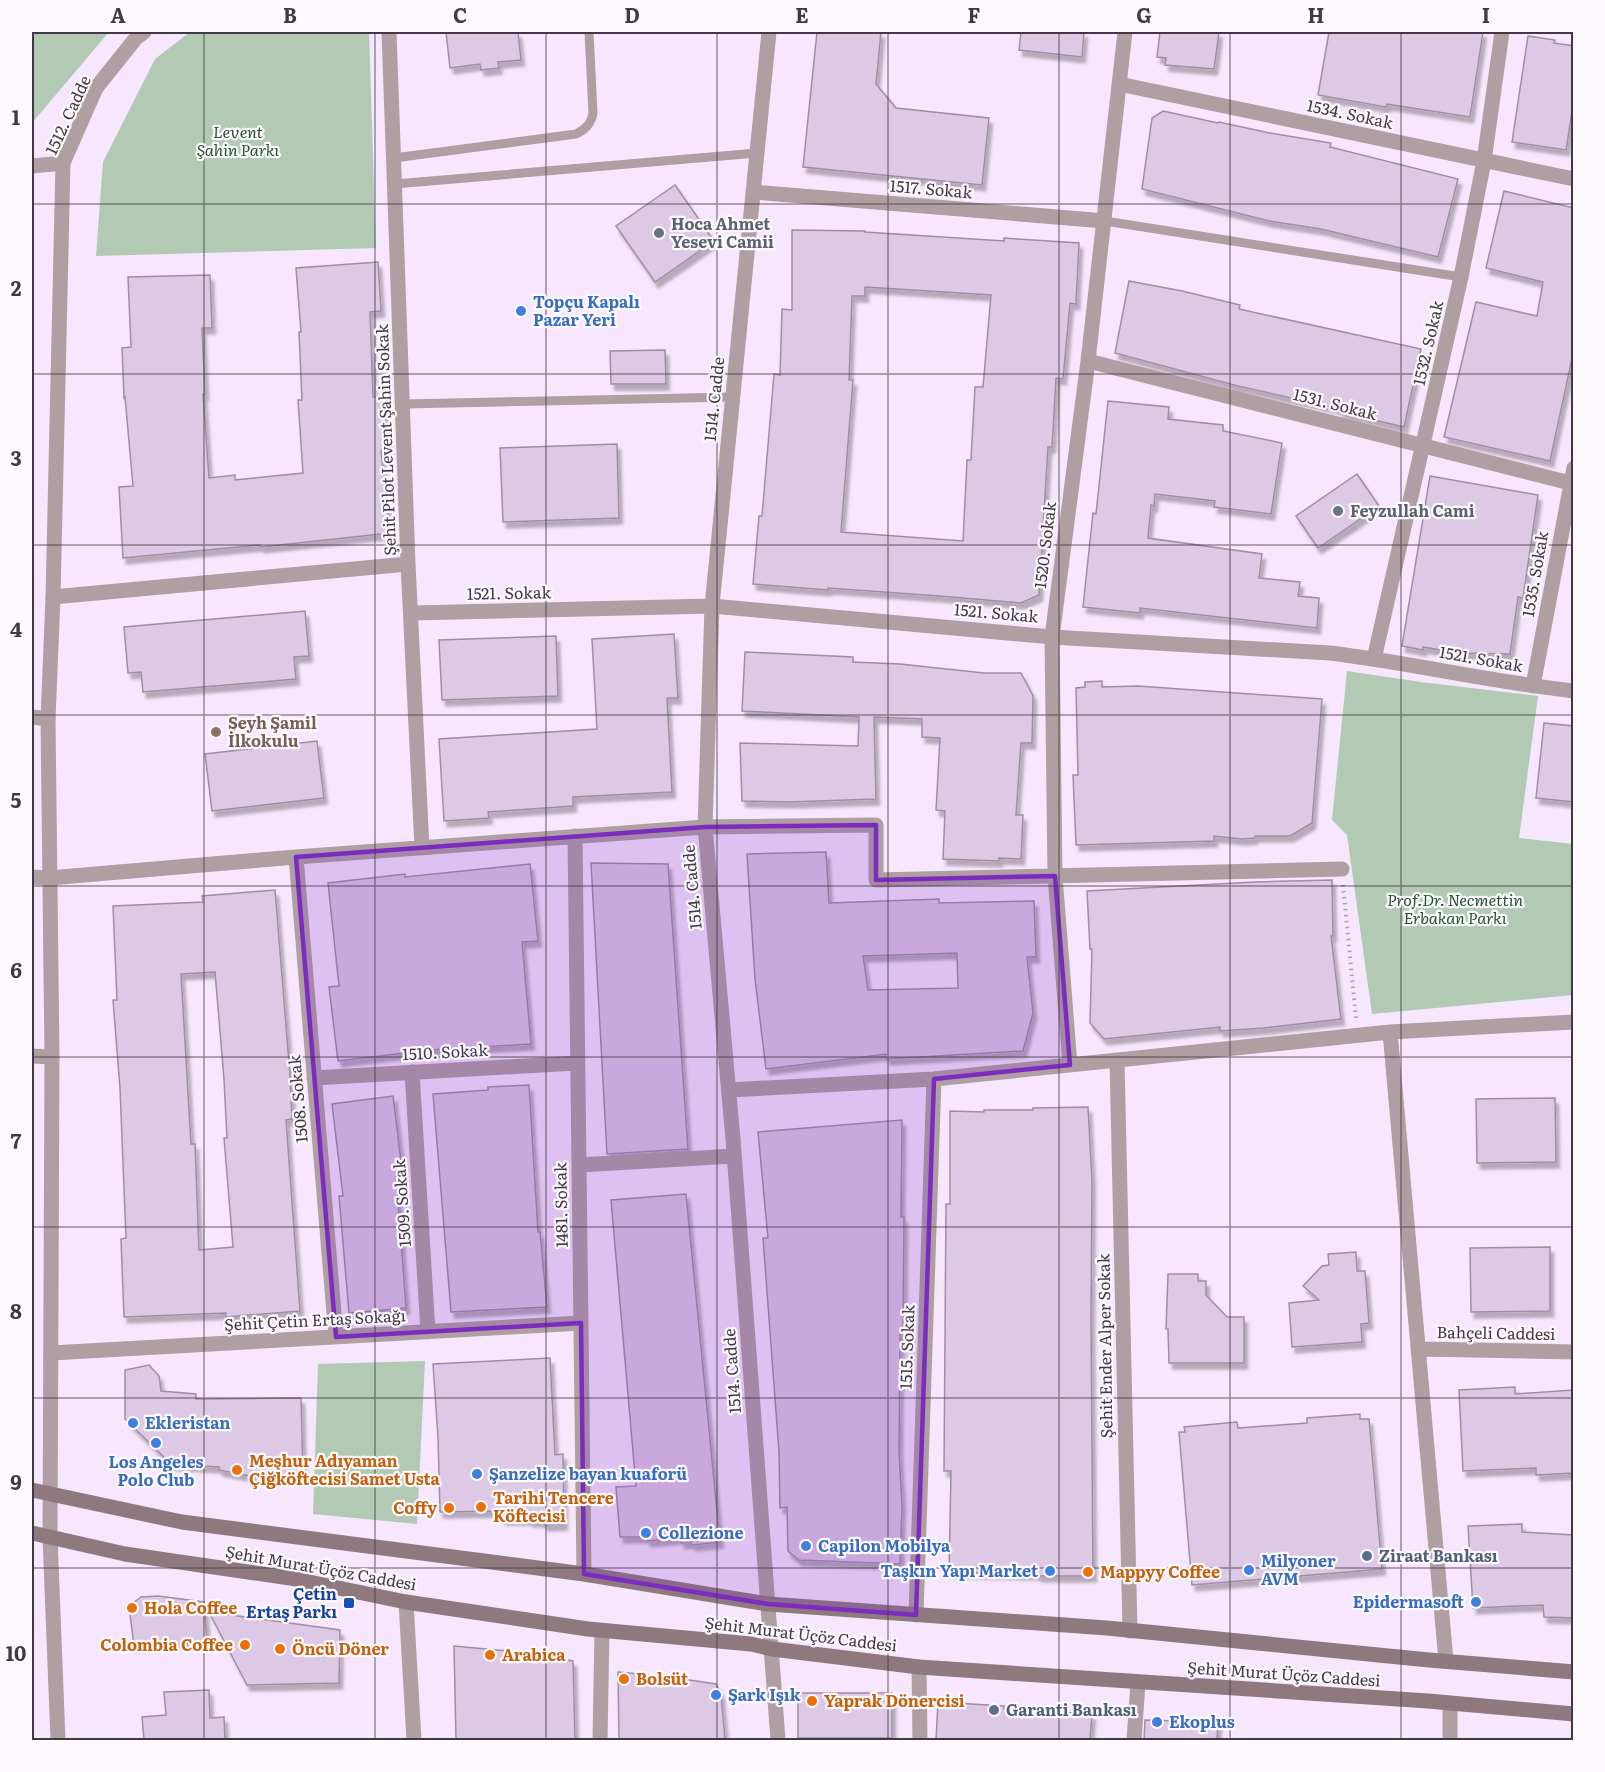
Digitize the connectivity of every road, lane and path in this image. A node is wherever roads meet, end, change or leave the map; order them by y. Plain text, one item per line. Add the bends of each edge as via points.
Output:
1 (144, 32) edge
2 (389, 32) edge
3 (589, 32) edge
4 (769, 32) edge
5 (1125, 32) edge
6 (1502, 32) edge
7 (1119, 84) junction
8 (757, 153) junction
9 (394, 158) junction
10 (1484, 161) junction
11 (63, 163) junction
12 (32, 166) edge
13 (1574, 179) edge
14 (395, 184) junction
15 (754, 192) junction
16 (1105, 221) junction
17 (1461, 277) junction
18 (1088, 361) junction
19 (733, 397) junction
20 (402, 404) junction
21 (1423, 444) junction
22 (1572, 478) edge
23 (408, 564) junction
24 (53, 597) junction
25 (712, 606) junction
26 (412, 613) junction
27 (1052, 637) junction
28 (1374, 659) junction
29 (1533, 686) junction
30 (1574, 691) edge
31 (32, 717) edge
32 (48, 718) junction
33 (705, 827) junction
34 (574, 836) junction
35 (422, 848) junction
36 (296, 857) junction
37 (1342, 869) joint
38 (1055, 876) junction
39 (32, 877) edge
40 (49, 878) junction
41 (1574, 1022) edge
42 (1390, 1032) junction
43 (1358, 1035) junction
44 (32, 1056) edge
45 (52, 1057) junction
46 (1117, 1060) junction
47 (577, 1063) junction
48 (1070, 1065) junction
49 (412, 1072) junction
50 (314, 1078) junction
51 (934, 1079) junction
52 (729, 1090) junction
53 (734, 1156) junction
54 (579, 1165) junction
55 (581, 1323) junction
56 (428, 1332) junction
57 (336, 1337) junction
58 (1418, 1349) junction
59 (1574, 1352) edge
60 (51, 1353) junction
61 (32, 1490) edge
62 (51, 1493) junction
63 (32, 1533) edge
64 (50, 1537) junction
65 (584, 1574) junction
66 (406, 1602) junction
67 (768, 1604) junction
68 (916, 1615) junction
69 (602, 1631) junction
70 (1130, 1631) junction
71 (772, 1649) junction
72 (1446, 1661) junction
73 (919, 1666) junction
74 (1574, 1672) edge
75 (1138, 1683) junction
76 (1450, 1704) junction
77 (1574, 1714) edge
78 (58, 1740) edge
79 (414, 1740) edge
80 (600, 1740) edge
81 (778, 1740) edge
82 (920, 1740) edge
83 (1134, 1740) edge
84 (1450, 1740) edge

1 - 11 street, 1512. Cadde via 96,88
2 - 9 street, Şehit Pilot Levent Şahin Sokak
3 - 9 lane via 593,113 583,130
4 - 8 street, 1514. Cadde
5 - 7 street, 1520. Sokak
6 - 10 street, 1532. Sokak
7 - 10 street, 1534. Sokak
7 - 16 street, 1520. Sokak
8 - 14 lane
8 - 15 street, 1514. Cadde
9 - 14 street, Şehit Pilot Levent Şahin Sokak
10 - 13 street, 1534. Sokak
10 - 17 street, 1532. Sokak
11 - 12 street
11 - 24 street, 1512. Cadde
14 - 20 street, Şehit Pilot Levent Şahin Sokak
15 - 16 street, 1517. Sokak
15 - 19 street, 1514. Cadde
16 - 17 lane
16 - 18 street, 1520. Sokak
17 - 21 street, 1532. Sokak
18 - 21 street, 1531. Sokak
18 - 27 street, 1520. Sokak
19 - 20 lane
19 - 25 street, 1514. Cadde
20 - 23 street, Şehit Pilot Levent Şahin Sokak
21 - 22 street, 1531. Sokak
21 - 28 street, 1532. Sokak
22 - 29 street, 1535. Sokak
23 - 24 street
23 - 26 street, Şehit Pilot Levent Şahin Sokak
24 - 32 street, 1512. Cadde
25 - 26 street, 1521. Sokak
25 - 27 street, 1521. Sokak
25 - 33 street, 1514. Cadde
26 - 35 street, Şehit Pilot Levent Şahin Sokak
27 - 28 street, 1521. Sokak
27 - 38 street, 1520. Sokak
28 - 29 street, 1521. Sokak
29 - 30 street, 1521. Sokak
31 - 32 street
32 - 40 street, 1512. Cadde
33 - 34 street
33 - 38 street via 876,825 876,880
33 - 52 street, 1514. Cadde
34 - 35 street
34 - 47 street, 1481. Sokak
35 - 36 street
36 - 40 street
36 - 50 street, 1508. Sokak
37 - 38 street
37 - 43 path
38 - 48 street, 1520. Sokak
39 - 40 street
40 - 45 street, 1512. Cadde
41 - 42 street
42 - 43 street
42 - 58 street
43 - 46 street
44 - 45 street
45 - 60 street, 1512. Cadde
46 - 48 street
46 - 70 street, Şehit Ender Alper Sokak
47 - 49 street, 1510. Sokak
47 - 54 street, 1481. Sokak
48 - 51 street
49 - 50 street, 1510. Sokak
49 - 56 street, 1509. Sokak
50 - 57 street, 1508. Sokak
51 - 52 street
51 - 68 street, 1515. Sokak
52 - 53 street, 1514. Cadde
53 - 54 street
53 - 67 street, 1514. Cadde
54 - 55 street, 1481. Sokak
55 - 56 street, Şehit Çetin Ertaş Sokağı
55 - 65 street, 1481. Sokak
56 - 57 street, Şehit Çetin Ertaş Sokağı
57 - 60 street, Şehit Çetin Ertaş Sokağı
58 - 59 street, Bahçeli Caddesi
58 - 72 street
60 - 62 street, 1512. Cadde
61 - 62 main road, Şehit Murat Üçöz Caddesi
62 - 64 street, 1512. Cadde
62 - 65 main road, Şehit Murat Üçöz Caddesi via 182,1522
63 - 64 main road, Şehit Murat Üçöz Caddesi
64 - 66 main road, Şehit Murat Üçöz Caddesi via 125,1554 290,1578
64 - 78 street, 1512. Cadde
65 - 67 main road, Şehit Murat Üçöz Caddesi
66 - 69 main road, Şehit Murat Üçöz Caddesi
66 - 79 street
67 - 68 main road, Şehit Murat Üçöz Caddesi
67 - 71 street, 1514. Cadde
68 - 70 main road, Şehit Murat Üçöz Caddesi
69 - 71 main road, Şehit Murat Üçöz Caddesi
69 - 80 street
70 - 72 main road, Şehit Murat Üçöz Caddesi
71 - 73 main road, Şehit Murat Üçöz Caddesi
71 - 81 street, 1514. Cadde
72 - 74 main road, Şehit Murat Üçöz Caddesi
73 - 75 main road, Şehit Murat Üçöz Caddesi
73 - 82 street
75 - 76 main road, Şehit Murat Üçöz Caddesi
75 - 83 street
76 - 77 main road, Şehit Murat Üçöz Caddesi
76 - 84 street

